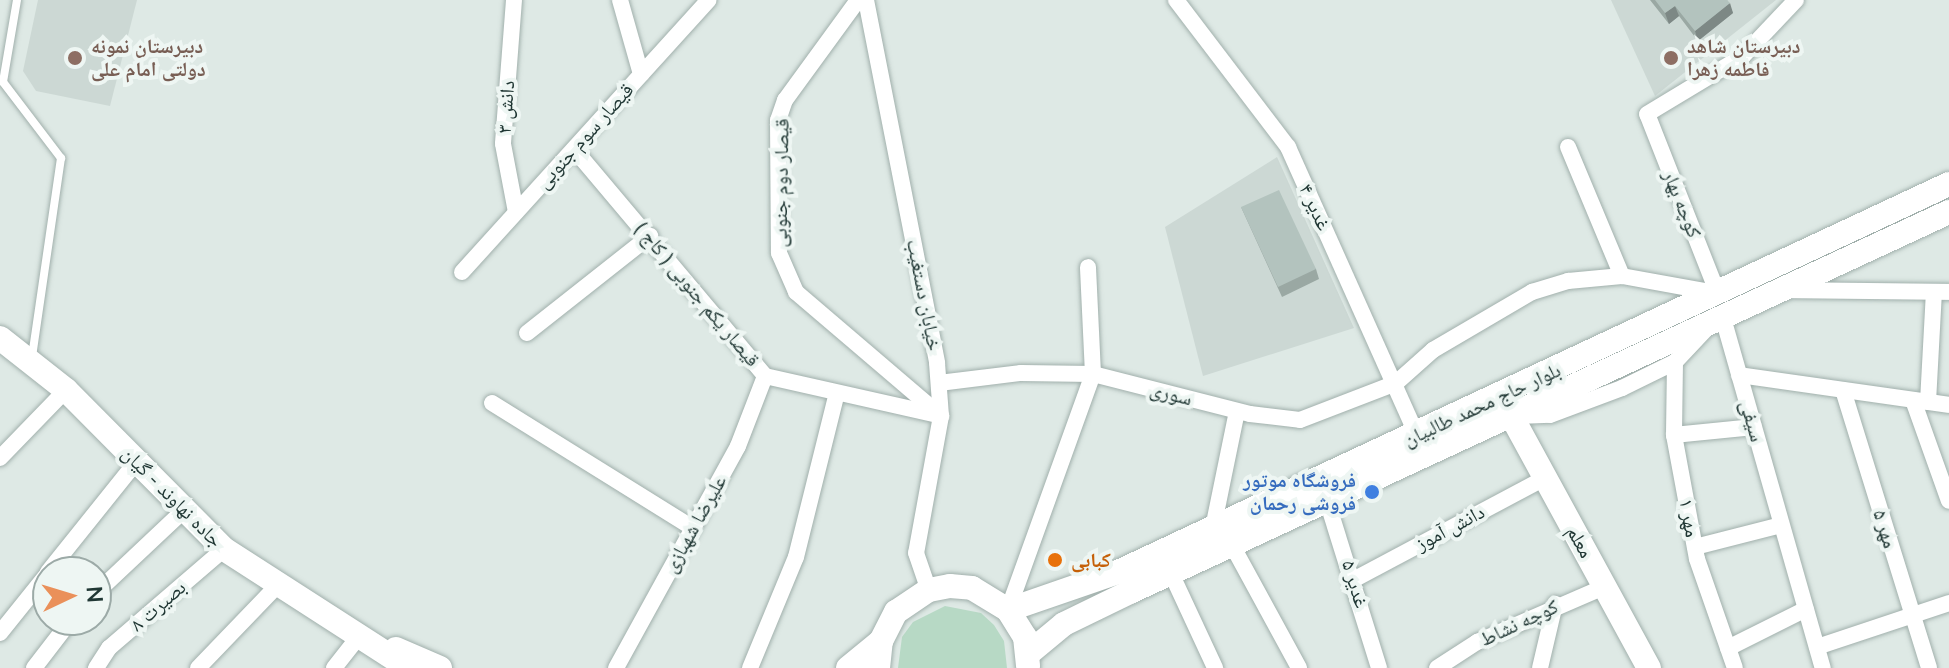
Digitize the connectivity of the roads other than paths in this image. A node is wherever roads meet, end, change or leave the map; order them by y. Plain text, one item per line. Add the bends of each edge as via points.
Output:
1 (17, 0) edge
2 (514, 0) edge
3 (620, 0) edge
4 (709, 0) edge
5 (858, 0) edge
6 (866, 0) edge
7 (1176, 0) edge
8 (1796, 0) edge
9 (641, 74) junction
10 (1568, 147) dead end
11 (574, 149) junction
12 (1949, 184) edge
13 (516, 212) junction
14 (1949, 212) edge
15 (650, 236) junction
16 (1088, 267) dead end
17 (462, 272) dead end
18 (1622, 276) junction
19 (1782, 290) junction
20 (1941, 292) edge
21 (1718, 294) junction
22 (1717, 321) junction
23 (527, 333) dead end
24 (0, 338) edge
25 (31, 359) junction
26 (1675, 362) junction
27 (1093, 374) junction
28 (1739, 375) junction
29 (765, 376) junction
30 (939, 383) junction
31 (1396, 383) junction
32 (66, 390) junction
33 (1843, 390) junction
34 (836, 396) junction
35 (1921, 401) junction
36 (492, 403) dead end
37 (1949, 405) edge
38 (1237, 411) junction
39 (941, 416) junction
40 (1512, 417) junction
41 (1754, 427) junction
42 (1417, 435) junction
43 (1674, 435) junction
44 (0, 458) edge
45 (137, 461) junction
46 (1943, 464) edge
47 (1545, 478) junction
48 (1327, 501) junction
49 (1949, 501) edge
50 (182, 512) junction
51 (1781, 525) junction
52 (693, 528) junction
53 (1213, 528) junction
54 (1232, 545) junction
55 (1695, 547) junction
56 (224, 549) junction
57 (61, 556) edge
58 (1171, 573) junction
59 (112, 578) edge
60 (1355, 579) junction
61 (276, 587) junction
62 (1604, 587) junction
63 (929, 590) junction
64 (32, 592) edge
65 (1949, 603) edge
66 (1555, 604) junction
67 (1806, 609) junction
68 (1008, 610) junction
69 (1911, 616) junction
70 (0, 633) edge
71 (360, 635) junction
72 (59, 636) edge
73 (881, 641) junction
74 (1817, 647) junction
75 (1728, 648) junction
76 (1028, 661) edge
77 (34, 668) edge
78 (96, 668) edge
79 (198, 668) edge
80 (334, 668) edge
81 (409, 668) edge
82 (440, 668) edge
83 (616, 668) edge
84 (750, 668) edge
85 (848, 668) edge
86 (878, 668) edge
87 (1215, 668) edge
88 (1299, 668) edge
89 (1379, 668) edge
90 (1437, 668) edge
91 (1540, 668) edge
92 (1649, 668) edge
93 (1735, 668) edge
94 (1823, 668) edge
95 (1929, 668) edge

1 - 25 lane via 3,82 61,158
2 - 13 street, دانش ۳ via 503,144
3 - 9 street
4 - 9 street, قیصار سوم جنوبی
5 - 39 street, قیصار دوم جنوبی via 785,100 778,120 779,253 796,292
6 - 30 street, خیابان دستغیب
7 - 31 street, غدیر ۴ via 1288,147
8 - 21 street, کوچه بهار via 1743,56 1647,114
9 - 11 street, قیصار سوم جنوبی
10 - 18 street
11 - 13 street, قیصار سوم جنوبی
11 - 15 street, قیصار یکم جنوبی ( کاج )
12 - 21 main road, بلوار حاج محمد طالبیان
13 - 17 street, قیصار سوم جنوبی
14 - 19 main road, بلوار حاج محمد طالبیان
15 - 23 street
15 - 29 street, قیصار یکم جنوبی ( کاج )
16 - 27 street
18 - 21 street
18 - 31 street via 1568,281 1532,292 1433,350
19 - 20 street
19 - 22 main road, بلوار حاج محمد طالبیان
20 - 35 street
21 - 42 main road, بلوار حاج محمد طالبیان
22 - 26 street
22 - 28 street, سیفی
22 - 40 main road, بلوار حاج محمد طالبیان
24 - 25 main road, جاده نهاوند - گیان
25 - 32 main road, جاده نهاوند - گیان
26 - 40 street via 1550,415
26 - 43 street, مهر ۱
27 - 30 street, سوری via 1021,373
27 - 38 street, سوری
27 - 68 street
28 - 33 street
28 - 41 street, سیفی
29 - 34 street, قیصار یکم جنوبی ( کاج )
29 - 52 street, علیرضا شهبازی via 738,446
30 - 39 street, خیابان دستغیب
31 - 38 street, سوری via 1300,420
31 - 42 street, غدیر ۴
32 - 44 street
32 - 45 main road, جاده نهاوند - گیان
33 - 35 street
33 - 69 street, مهر ۵
34 - 39 street, قیصار یکم جنوبی ( کاج )
34 - 84 street via 796,557
35 - 37 street
35 - 46 street
36 - 52 street
38 - 53 street
39 - 63 street, خیابان دستغیب via 916,553
40 - 47 main road, معلم
40 - 48 main road, بلوار حاج محمد طالبیان
41 - 43 street
41 - 51 street, سیفی
42 - 53 main road, بلوار حاج محمد طالبیان
43 - 55 street, مهر ۱
45 - 50 main road, جاده نهاوند - گیان
45 - 57 street
46 - 49 street
47 - 60 street, دانش آموز
47 - 62 main road, معلم
48 - 54 main road, بلوار حاج محمد طالبیان
48 - 60 street, غدیر ۵
50 - 56 main road, جاده نهاوند - گیان
50 - 59 street
51 - 55 street
51 - 67 street, سیفی
52 - 83 street, علیرضا شهبازی
53 - 68 main road, بلوار حاج محمد طالبیان via 1118,572
54 - 58 main road, بلوار حاج محمد طالبیان
54 - 88 street
55 - 75 street, مهر ۱
56 - 61 main road, جاده نهاوند - گیان
56 - 78 street, بصیرت ۸ via 109,648
58 - 76 main road, بلوار حاج محمد طالبیان via 1064,624
58 - 87 street
60 - 89 street, غدیر ۵
61 - 71 main road, جاده نهاوند - گیان
61 - 79 street
62 - 66 street, کوچه نشاط
62 - 92 main road, معلم
63 - 68 main road via 972,588
63 - 73 main road via 896,612
64 - 70 street
65 - 69 street
66 - 90 street, کوچه نشاط
66 - 91 street
67 - 74 street, سیفی
67 - 75 street
68 - 76 main road
69 - 74 street
69 - 95 street, مهر ۵
71 - 80 street
71 - 81 main road, جاده نهاوند - گیان
71 - 82 main road, جاده نهاوند - گیان
72 - 77 street
73 - 85 main road
73 - 86 main road
74 - 94 street, سیفی
75 - 93 street, مهر ۱

